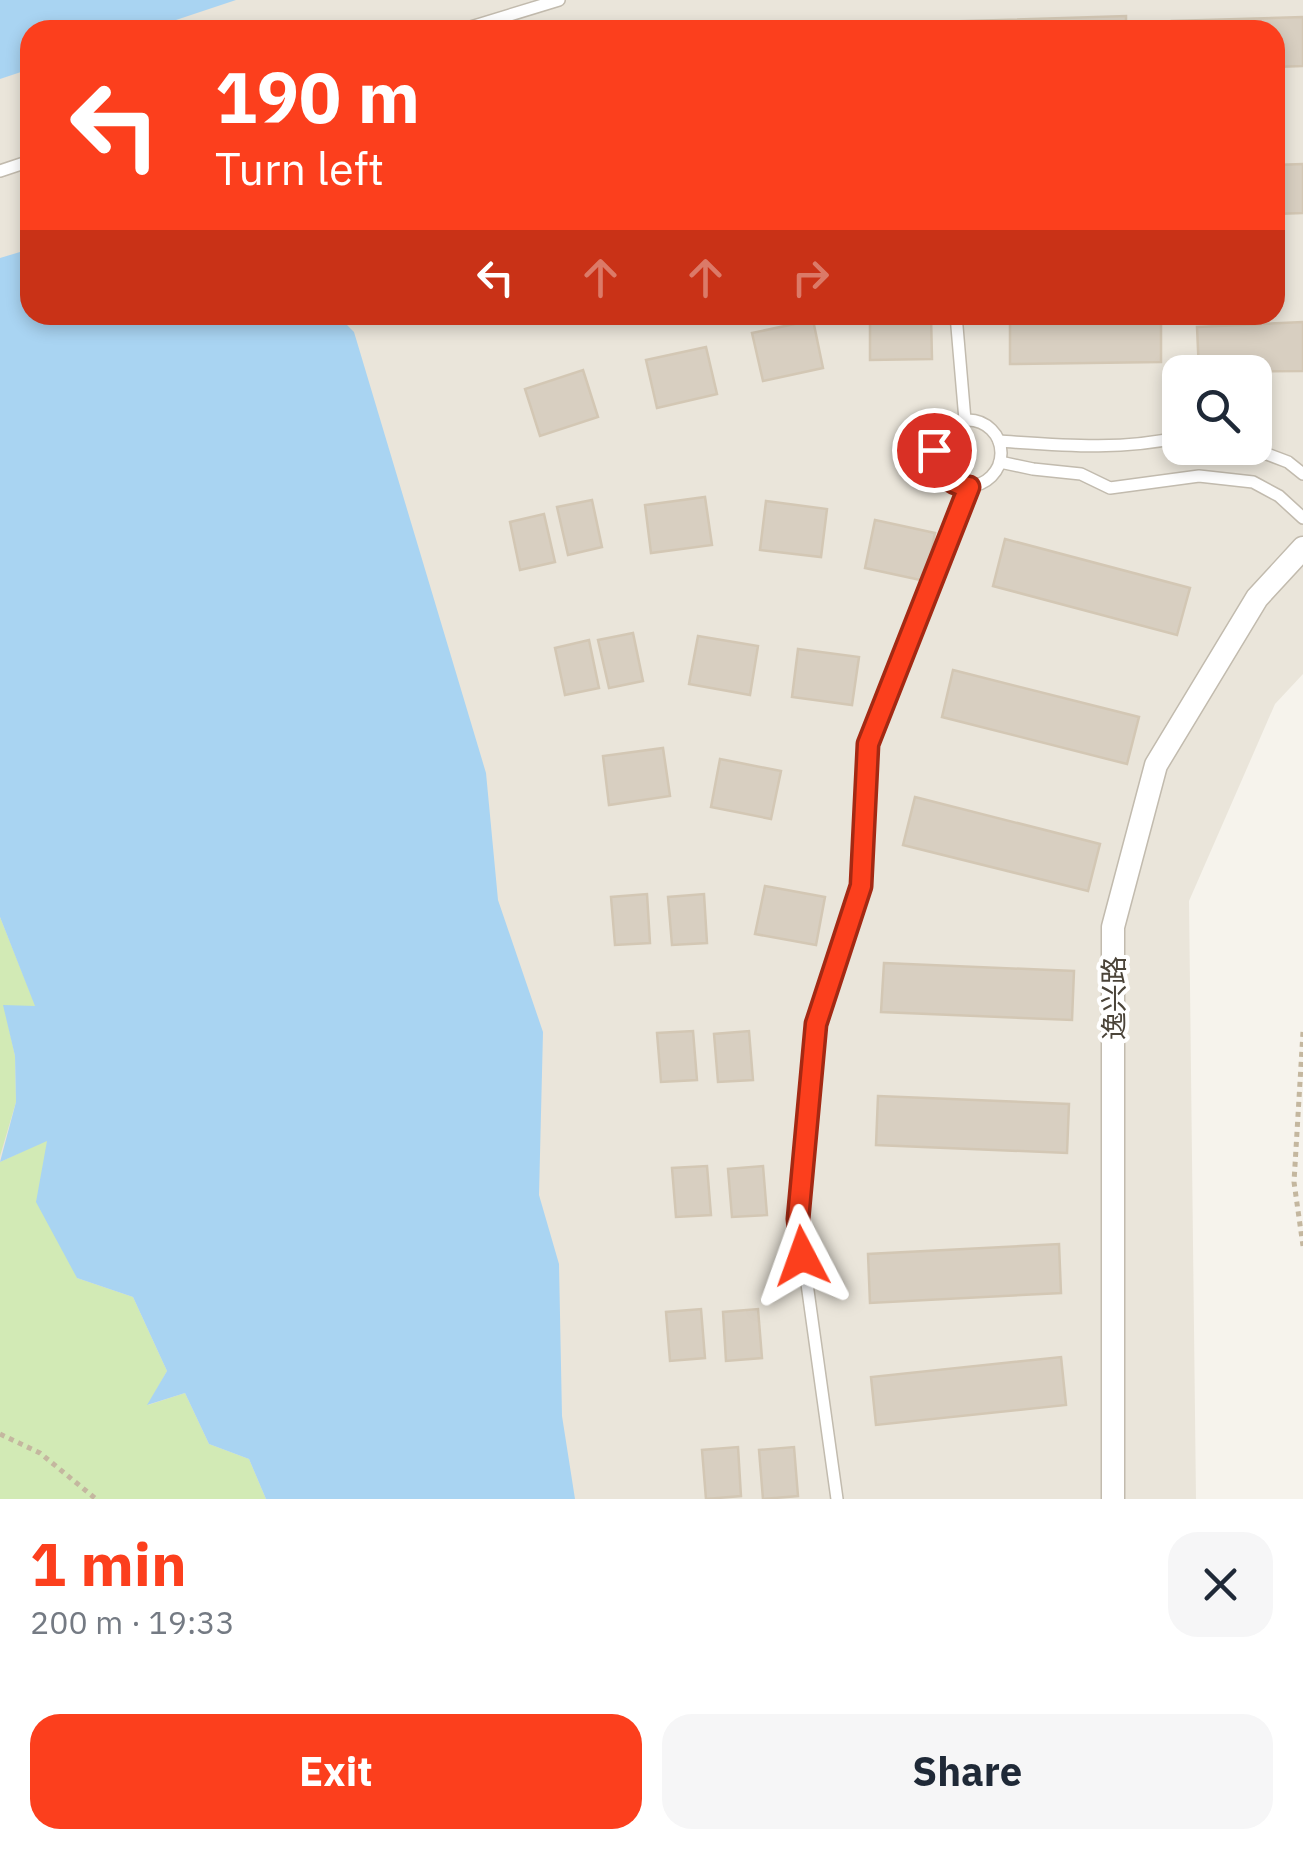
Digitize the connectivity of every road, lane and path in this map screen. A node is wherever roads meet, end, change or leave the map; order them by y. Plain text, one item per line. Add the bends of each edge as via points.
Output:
1 (559, 0) edge
2 (494, 20) edge
3 (957, 325) edge
4 (965, 420) junction
5 (999, 441) junction
6 (1162, 441) edge
7 (1272, 456) edge
8 (1000, 462) junction
9 (1303, 474) edge
10 (969, 487) junction
11 (1303, 518) edge
12 (1303, 548) edge
13 (1303, 1032) edge
14 (1303, 1246) edge
15 (0, 1434) edge
16 (96, 1499) edge
17 (837, 1499) edge
18 (1113, 1499) edge

1 - 2 lane
3 - 4 lane
4 - 5 lane via 986,425
4 - 10 lane via 944,429 934,450 939,472
5 - 6 lane via 1088,447
5 - 8 lane
7 - 9 lane
8 - 10 lane via 988,479
8 - 11 lane via 1081,474 1110,488 1199,476 1254,482
10 - 17 lane via 868,744 861,886 816,1024 798,1219
12 - 18 street, 逸兴路 via 1257,598 1156,765 1113,927
13 - 14 path via 1294,1182
15 - 16 path via 40,1453

